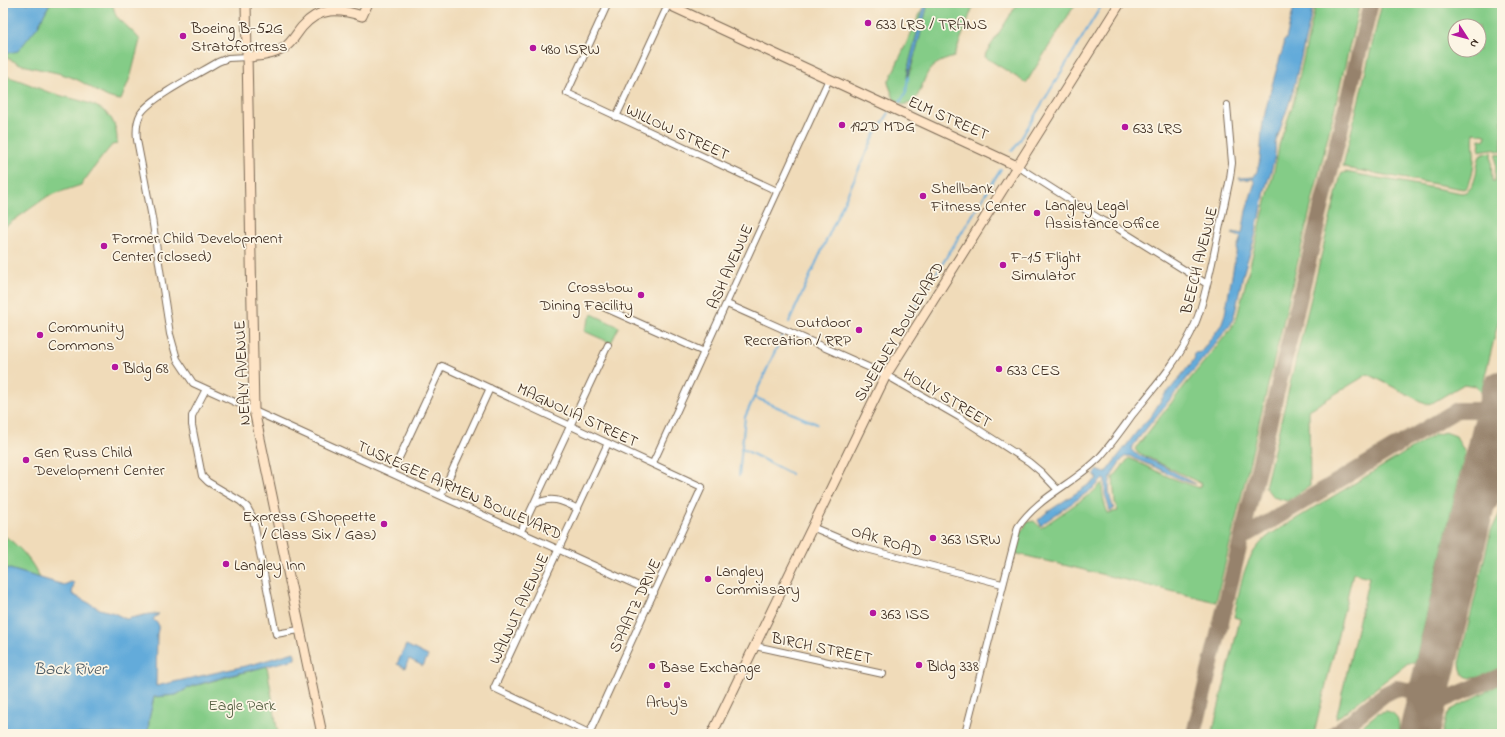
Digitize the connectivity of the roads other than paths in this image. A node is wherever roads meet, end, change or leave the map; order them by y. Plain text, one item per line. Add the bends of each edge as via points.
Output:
1 (246, 3) edge
2 (368, 3) edge
3 (608, 3) edge
4 (1120, 3) edge
5 (666, 4) edge
6 (248, 57) junction
7 (829, 79) junction
8 (1227, 105) dead end
9 (616, 117) junction
10 (1017, 166) junction
11 (777, 191) junction
12 (1207, 284) junction
13 (727, 304) junction
14 (601, 306) dead end
15 (608, 345) dead end
16 (704, 352) junction
17 (886, 375) junction
18 (206, 388) junction
19 (490, 388) junction
20 (254, 410) junction
21 (570, 426) junction
22 (608, 443) junction
23 (653, 463) junction
24 (392, 473) junction
25 (702, 487) joint
26 (1057, 489) junction
27 (441, 495) junction
28 (534, 504) junction
29 (578, 509) junction
30 (812, 527) junction
31 (521, 531) junction
32 (560, 549) junction
33 (1002, 584) junction
34 (654, 593) junction
35 (299, 630) junction
36 (754, 646) junction
37 (883, 674) dead end
38 (589, 733) edge
39 (322, 734) edge
40 (712, 734) edge
41 (965, 734) edge

1 - 6 main road, NEALY AVENUE
2 - 6 main road via 362,16 332,10 320,13 309,19 284,48 270,55
3 - 9 street, WILLOW STREET via 567,94
4 - 10 main road, SWEENEY BOULEVARD
5 - 7 main road, ELM STREET
5 - 9 street
6 - 18 street, TUSKEGEE AIRMEN BOULEVARD via 224,59 156,100 141,114 136,129 170,334 177,359 193,383
6 - 20 main road, NEALY AVENUE
7 - 10 main road, ELM STREET
7 - 11 street, ASH AVENUE
8 - 12 street, BEECH AVENUE via 1232,163
9 - 11 street, WILLOW STREET
10 - 12 street, ELM STREET
10 - 17 main road, SWEENEY BOULEVARD
11 - 13 street, ASH AVENUE
12 - 26 street, BEECH AVENUE via 1194,325 1158,383 1099,458 1074,480
13 - 16 street, ASH AVENUE
13 - 17 street, HOLLY STREET
14 - 16 street
15 - 21 street
16 - 23 street, ASH AVENUE
17 - 26 street, HOLLY STREET via 959,417 1029,462
17 - 30 main road, SWEENEY BOULEVARD
18 - 20 street, TUSKEGEE AIRMEN BOULEVARD
18 - 35 street via 192,416 202,476 240,501 253,518 276,634
19 - 21 street, MAGNOLIA STREET
19 - 24 street, MAGNOLIA STREET via 442,366
19 - 27 street
20 - 24 street, TUSKEGEE AIRMEN BOULEVARD
20 - 35 main road, NEALY AVENUE
21 - 22 street, MAGNOLIA STREET
21 - 28 street
22 - 23 street, MAGNOLIA STREET
22 - 29 street, WALNUT AVENUE
23 - 25 street, MAGNOLIA STREET
24 - 27 street, TUSKEGEE AIRMEN BOULEVARD
25 - 34 street, SPAATZ DRIVE
26 - 33 street, BEECH AVENUE via 1025,516 1018,527
27 - 31 street, TUSKEGEE AIRMEN BOULEVARD
28 - 29 street via 552,498
28 - 31 street
29 - 32 street, WALNUT AVENUE
30 - 33 street, OAK ROAD via 859,547
30 - 36 main road, SWEENEY BOULEVARD
31 - 32 street, TUSKEGEE AIRMEN BOULEVARD
32 - 34 street, TUSKEGEE AIRMEN BOULEVARD
32 - 38 street, WALNUT AVENUE via 494,688
33 - 41 street, BEECH AVENUE
34 - 38 street, SPAATZ DRIVE
35 - 39 main road, NEALY AVENUE
36 - 37 street, BIRCH STREET
36 - 40 main road, SWEENEY BOULEVARD

